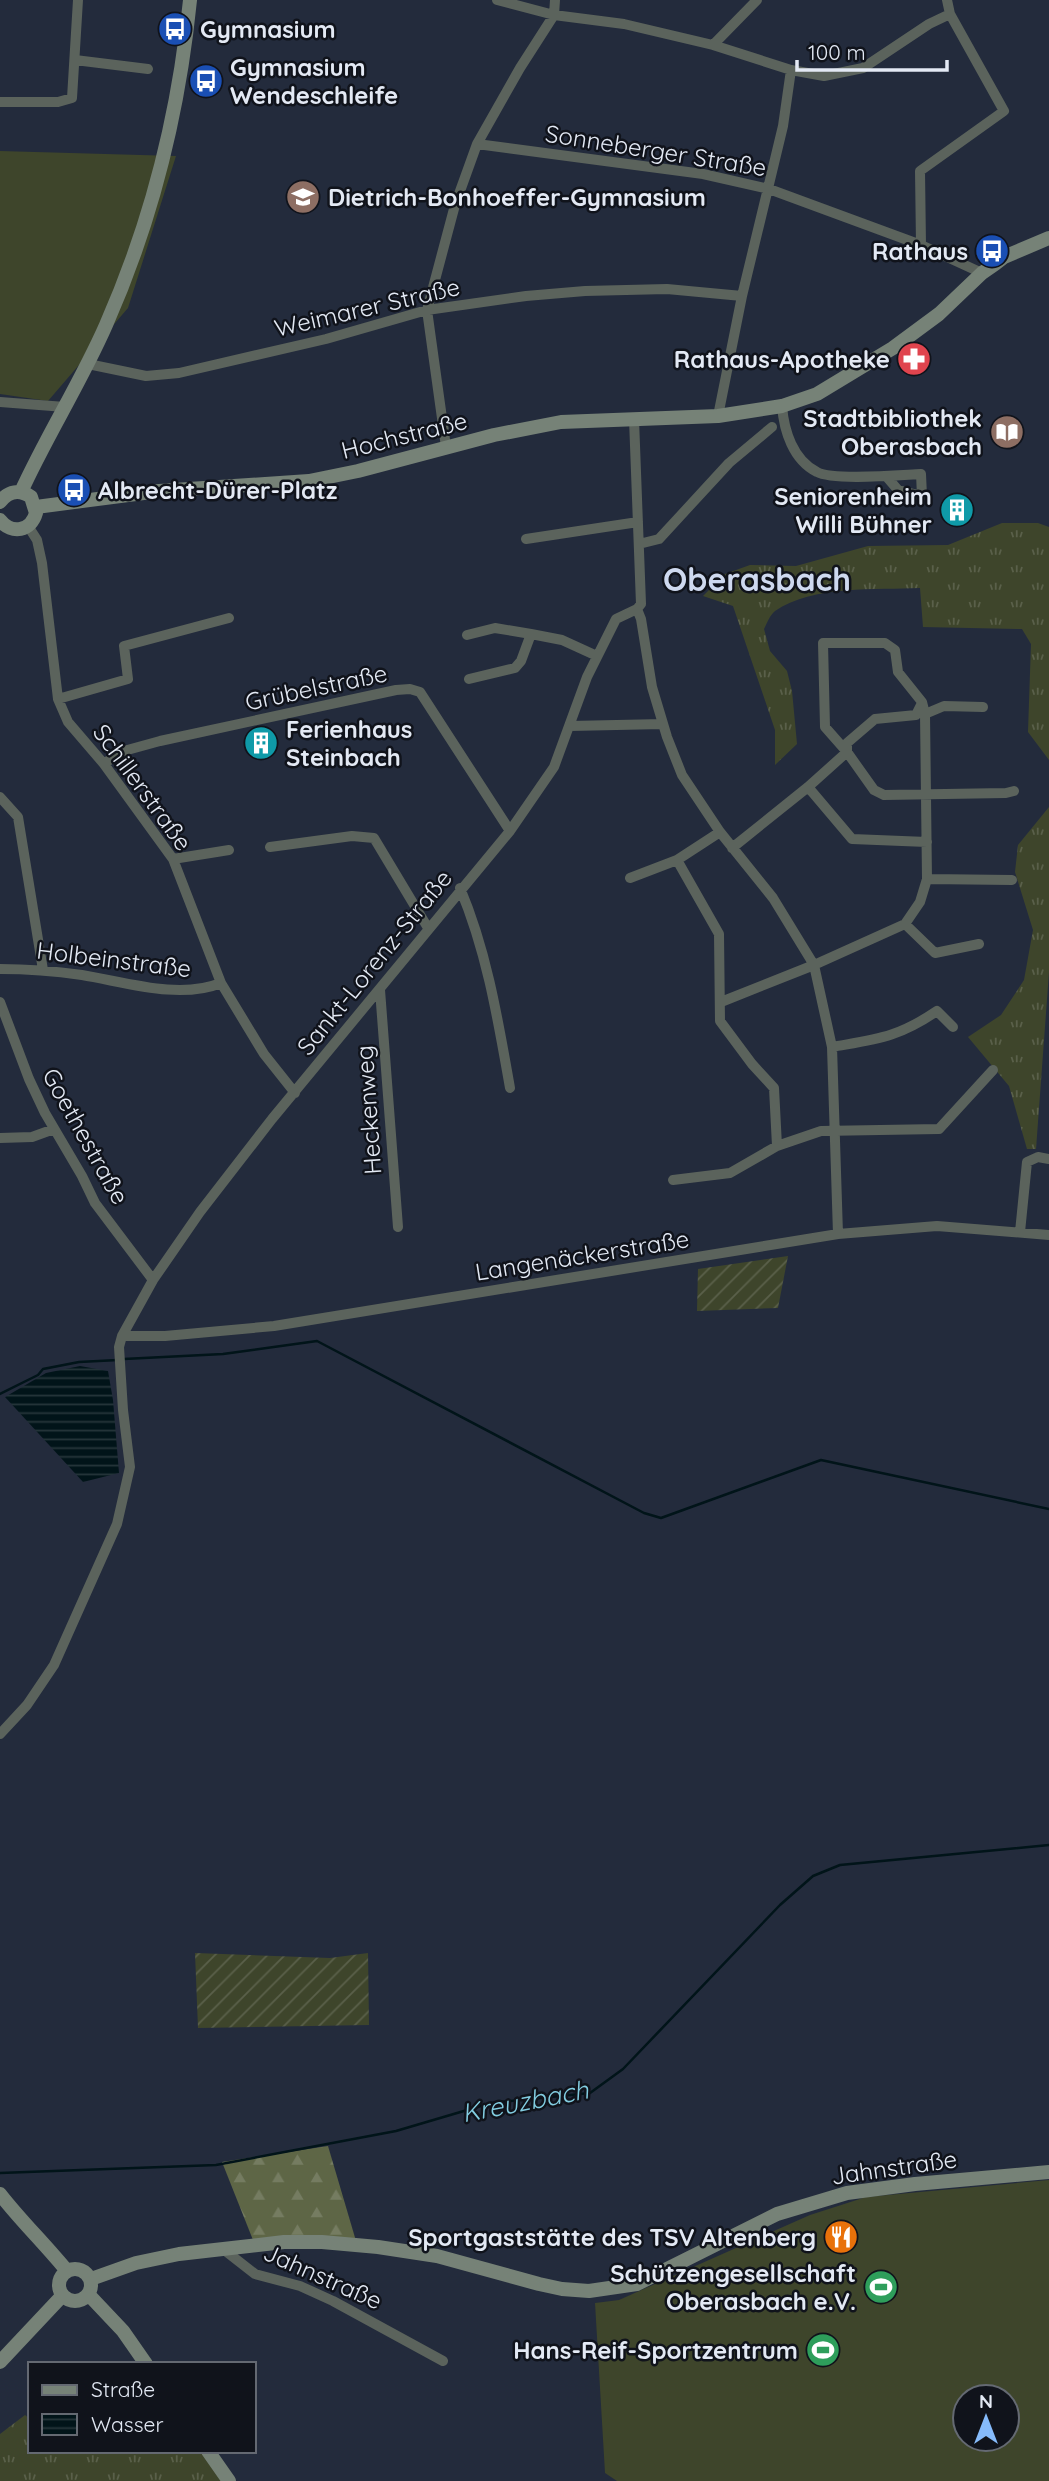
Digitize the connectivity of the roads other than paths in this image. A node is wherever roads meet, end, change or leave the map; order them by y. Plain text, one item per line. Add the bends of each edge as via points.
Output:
1 (78, 0) edge
2 (190, 0) edge
3 (497, 0) edge
4 (555, 0) edge
5 (757, 0) edge
6 (947, 0) edge
7 (950, 14) junction
8 (554, 15) junction
9 (713, 46) junction
10 (75, 60) junction
11 (148, 69) dead end
12 (791, 70) junction
13 (0, 102) edge
14 (477, 144) junction
15 (769, 189) junction
16 (1049, 239) edge
17 (921, 245) junction
18 (982, 273) junction
19 (742, 296) junction
20 (427, 310) junction
21 (88, 364) junction
22 (0, 402) edge
23 (782, 406) junction
24 (65, 407) junction
25 (718, 416) junction
26 (634, 419) junction
27 (772, 427) dead end
28 (446, 447) junction
29 (886, 477) dead end
30 (21, 492) junction
31 (0, 502) edge
32 (36, 508) junction
33 (638, 522) junction
34 (2, 526) edge
35 (29, 526) junction
36 (526, 539) dead end
37 (639, 544) junction
38 (637, 609) junction
39 (229, 618) dead end
40 (531, 634) junction
41 (467, 635) dead end
42 (597, 656) junction
43 (469, 679) dead end
44 (58, 699) junction
45 (922, 702) junction
46 (983, 707) dead end
47 (925, 714) junction
48 (663, 724) junction
49 (570, 726) junction
50 (846, 752) junction
51 (104, 764) junction
52 (808, 787) junction
53 (1014, 791) dead end
54 (926, 794) junction
55 (0, 797) edge
56 (510, 831) junction
57 (720, 832) junction
58 (927, 842) junction
59 (270, 848) dead end
60 (732, 848) junction
61 (229, 850) dead end
62 (173, 859) junction
63 (677, 860) junction
64 (630, 877) dead end
65 (927, 879) junction
66 (1012, 880) dead end
67 (460, 888) junction
68 (905, 924) junction
69 (428, 928) junction
70 (979, 944) dead end
71 (814, 965) junction
72 (0, 968) edge
73 (43, 970) junction
74 (221, 983) junction
75 (380, 989) junction
76 (0, 1002) edge
77 (721, 1002) junction
78 (953, 1027) dead end
79 (832, 1047) junction
80 (992, 1070) dead end
81 (510, 1088) dead end
82 (295, 1093) junction
83 (54, 1129) junction
84 (835, 1130) junction
85 (0, 1138) edge
86 (777, 1146) junction
87 (1049, 1159) edge
88 (673, 1180) dead end
89 (398, 1227) dead end
90 (1020, 1232) junction
91 (838, 1234) junction
92 (1049, 1235) edge
93 (153, 1280) junction
94 (122, 1335) junction
95 (0, 1734) edge
96 (1049, 2172) edge
97 (0, 2194) edge
98 (223, 2248) junction
99 (67, 2270) junction
100 (91, 2279) junction
101 (89, 2295) junction
102 (62, 2296) junction
103 (443, 2361) dead end
104 (0, 2362) edge
105 (145, 2362) edge
106 (209, 2453) edge
107 (229, 2481) edge

1 - 10 street
2 - 21 street via 183,60 150,206
3 - 8 street
4 - 8 street
5 - 9 street
6 - 7 street
7 - 12 street via 863,68 824,76
7 - 17 street via 1004,111 920,171
8 - 9 street via 624,24
8 - 14 street
9 - 12 street
10 - 11 street
10 - 13 street via 72,98
12 - 15 street
14 - 15 street, Sonneberger Straße via 703,174
14 - 20 street
15 - 17 street, Sonneberger Straße
15 - 19 street
16 - 18 street, Hochstraße via 1004,257
17 - 18 street, Sonneberger Straße
18 - 23 street, Hochstraße via 939,314 893,348 817,394
19 - 20 street, Weimarer Straße via 667,289 585,290
19 - 25 street
20 - 21 street, Weimarer Straße via 179,373 146,376
20 - 28 street
21 - 24 street
22 - 24 street
23 - 25 street, Hochstraße
23 - 29 street via 789,440 800,459 818,474
24 - 30 street
25 - 26 street, Hochstraße
26 - 28 street, Hochstraße via 561,422
26 - 33 street
27 - 37 street via 729,463 659,539
28 - 32 street, Hochstraße via 309,481 159,491
30 - 31 street
30 - 32 street
32 - 35 street
33 - 36 street
33 - 37 street
34 - 35 street via 19,530
35 - 44 street, Schillerstraße via 42,563
37 - 38 street via 641,604
38 - 42 street, Sankt-Lorenz-Straße via 616,619
38 - 48 street
39 - 44 street via 124,646 128,679
40 - 41 street via 495,628
40 - 42 street via 562,640
40 - 43 street via 515,668
42 - 49 street, Sankt-Lorenz-Straße
44 - 51 street, Schillerstraße via 68,722
45 - 47 street
45 - 50 street via 916,715 875,719 846,743
45 - 50 street via 898,671 895,650 885,643 823,643 825,727
46 - 47 street via 944,706
47 - 54 street
48 - 49 street
48 - 57 street via 682,775
49 - 56 street, Sankt-Lorenz-Straße via 554,767
50 - 52 street
50 - 54 street via 874,790 884,795
51 - 56 street, Grübelstraße via 120,752 160,741 410,690 420,692 440,720
51 - 62 street, Schillerstraße
52 - 58 street via 852,839
52 - 60 street
53 - 54 street
54 - 58 street
55 - 73 street via 18,817
56 - 67 street, Sankt-Lorenz-Straße
57 - 60 street
57 - 63 street
58 - 65 street
59 - 69 street via 352,836 374,838
60 - 71 street via 773,898
61 - 62 street
62 - 74 street, Schillerstraße
63 - 64 street
63 - 77 street via 719,934
65 - 66 street
65 - 68 street via 920,902
67 - 69 street, Sankt-Lorenz-Straße
67 - 81 street via 489,977
68 - 70 street via 935,953
68 - 71 street
69 - 75 street, Sankt-Lorenz-Straße
71 - 77 street
71 - 79 street
72 - 73 street, Holbeinstraße
73 - 74 street, Holbeinstraße via 180,991 204,990
74 - 82 street, Schillerstraße via 264,1054
75 - 82 street, Sankt-Lorenz-Straße
75 - 89 street, Heckenweg
76 - 83 street, Goethestraße via 34,1091
77 - 86 street via 720,1021 774,1088
78 - 79 street via 937,1011 912,1028 882,1039
79 - 84 street
80 - 84 street via 939,1129
82 - 93 street, Sankt-Lorenz-Straße via 200,1212
83 - 85 street via 32,1137
83 - 93 street, Goethestraße via 95,1203
84 - 86 street
84 - 91 street
86 - 88 street via 730,1173
87 - 90 street via 1027,1162
90 - 91 street, Langenäckerstraße via 937,1226
90 - 92 street, Langenäckerstraße
91 - 94 street, Langenäckerstraße via 274,1326 165,1336
93 - 94 street, Sankt-Lorenz-Straße
94 - 95 street via 119,1360 130,1467 117,1524 54,1665
96 - 98 street, Jahnstraße via 847,2193 777,2214 636,2284 589,2291 378,2247 284,2242
97 - 99 street
98 - 100 street, Jahnstraße via 136,2263
98 - 103 street, Jahnstraße via 255,2274 333,2301
99 - 100 street via 85,2271
99 - 102 street via 58,2287
100 - 101 street
101 - 102 street via 70,2302
101 - 105 street
102 - 104 street
106 - 107 street

